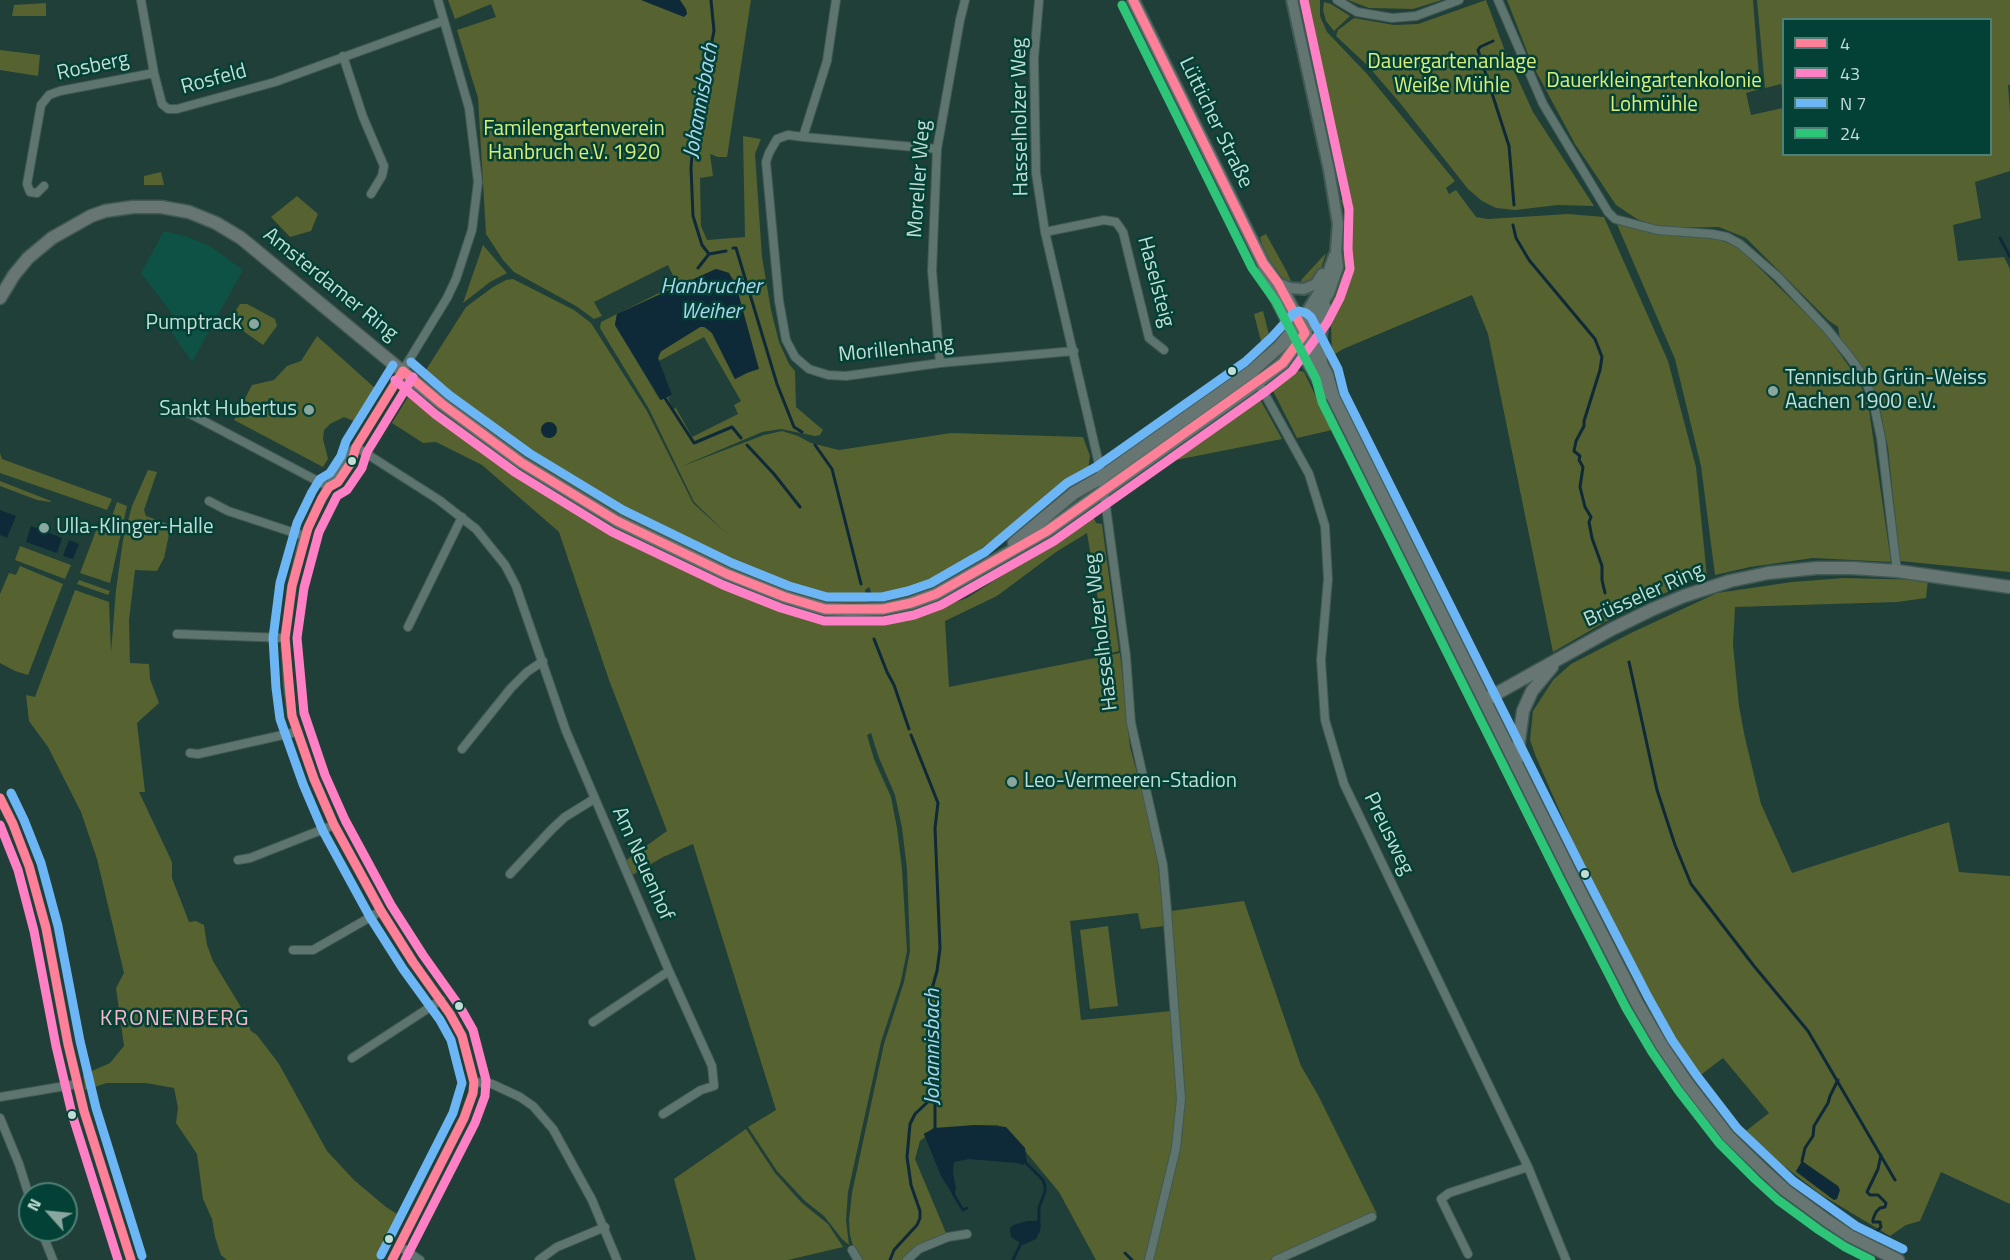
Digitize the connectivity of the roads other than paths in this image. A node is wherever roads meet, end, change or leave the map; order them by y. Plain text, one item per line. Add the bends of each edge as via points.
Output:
1 (141, 0) edge
2 (438, 0) edge
3 (836, 0) edge
4 (965, 0) edge
5 (1039, 0) edge
6 (1133, 0) edge
7 (1292, 0) edge
8 (1337, 0) edge
9 (1459, 0) edge
10 (1498, 0) edge
11 (443, 21) junction
12 (343, 56) junction
13 (153, 73) junction
14 (803, 137) junction
15 (937, 149) junction
16 (44, 186) dead end
17 (371, 194) dead end
18 (1045, 232) junction
19 (1335, 252) junction
20 (1263, 263) junction
21 (1278, 284) junction
22 (1329, 293) junction
23 (0, 298) edge
24 (1299, 332) junction
25 (1164, 350) dead end
26 (1074, 351) junction
27 (940, 363) junction
28 (1322, 366) junction
29 (402, 371) junction
30 (1255, 376) junction
31 (1333, 397) junction
32 (179, 408) dead end
33 (356, 447) junction
34 (1102, 477) junction
35 (329, 487) junction
36 (1103, 490) junction
37 (209, 501) dead end
38 (462, 518) junction
39 (304, 537) junction
40 (992, 562) junction
41 (1897, 571) junction
42 (2010, 587) edge
43 (408, 627) dead end
44 (177, 633) dead end
45 (285, 638) junction
46 (1565, 655) junction
47 (543, 661) junction
48 (1485, 700) junction
49 (296, 732) junction
50 (462, 749) dead end
51 (190, 753) dead end
52 (1516, 764) junction
53 (0, 798) edge
54 (594, 799) junction
55 (334, 825) junction
56 (238, 860) dead end
57 (510, 874) dead end
58 (381, 911) junction
59 (293, 950) dead end
60 (669, 972) junction
61 (441, 1000) junction
62 (593, 1022) dead end
63 (352, 1058) dead end
64 (474, 1082) junction
65 (77, 1084) junction
66 (0, 1097) edge
67 (663, 1114) dead end
68 (0, 1118) edge
69 (1528, 1167) junction
70 (24, 1182) edge
71 (1372, 1217) dead end
72 (605, 1227) junction
73 (967, 1234) dead end
74 (46, 1242) edge
75 (399, 1246) junction
76 (852, 1250) dead end
77 (1468, 1254) dead end
78 (53, 1260) edge
79 (131, 1260) edge
80 (392, 1260) edge
81 (420, 1260) edge
82 (539, 1260) edge
83 (617, 1260) edge
84 (858, 1260) edge
85 (907, 1260) edge
86 (1149, 1260) edge
87 (1276, 1260) edge
88 (1566, 1260) edge
89 (1898, 1260) edge

1 - 13 street, Rosfeld
2 - 11 street
3 - 14 street via 827,61
4 - 15 street, Moreller Weg
5 - 18 street, Hasselholzer Weg via 1034,58 1036,172
6 - 20 main road, Lütticher Straße
7 - 19 main road via 1337,210
8 - 9 street via 1357,12 1392,18 1416,16
10 - 41 street via 1543,104 1608,212 1615,219 1657,230 1712,234 1740,244 1827,328 1863,377 1874,400 1881,438
11 - 12 street, Rosfeld
11 - 29 street via 470,108 478,182 476,213 456,279
12 - 13 street, Rosfeld via 262,86 177,109 162,104
12 - 17 street via 384,166
13 - 16 street, Rosberg via 49,95 41,105 27,184 30,192 37,193
14 - 15 street
14 - 27 street, Morillenhang via 788,135 777,139 766,162 778,301 786,340 795,357 809,369 846,376
15 - 27 street, Moreller Weg via 933,271
18 - 25 street, Haselsteig via 1104,220 1116,222 1123,232 1149,338
18 - 26 street, Hasselholzer Weg
19 - 21 main road via 1316,284 1298,290
19 - 22 main road via 1338,267
19 - 24 main road via 1324,284
20 - 21 main road, Lütticher Straße
20 - 24 main road, Lütticher Straße via 1268,281
21 - 24 main road, Lütticher Straße
22 - 24 main road
22 - 28 main road via 1321,324
23 - 29 main road, Amsterdamer Ring via 28,258 72,225 105,211 161,207 198,216 241,238
24 - 28 main road, Lütticher Straße
24 - 30 main road, Amsterdamer Ring via 1280,346
24 - 31 main road, Lütticher Straße via 1319,381
26 - 27 street, Morillenhang
26 - 34 street, Hasselholzer Weg
28 - 31 main road, Lütticher Straße
29 - 33 street
29 - 40 main road, Amsterdamer Ring via 522,463 617,521 785,597 825,609 883,609 936,594
30 - 34 main road, Amsterdamer Ring
30 - 36 main road, Amsterdamer Ring
30 - 69 street, Preusweg via 1309,474 1325,526 1328,579 1321,660 1324,708 1344,784
31 - 48 main road, Lütticher Straße
32 - 35 street
33 - 35 street via 345,457
33 - 38 street, Am Neuenhof
34 - 36 street, Hasselholzer Weg
34 - 40 main road, Amsterdamer Ring via 1074,493
35 - 39 street
36 - 40 main road, Amsterdamer Ring via 1047,531
36 - 86 street, Hasselholzer Weg via 1126,656 1131,723 1162,865 1181,1073 1176,1148
37 - 39 street
38 - 43 street
38 - 47 street, Am Neuenhof via 492,546 505,565
39 - 45 street
41 - 42 main road, Brüsseler Ring
41 - 46 main road, Brüsseler Ring via 1817,568 1730,581 1653,609
44 - 45 street
45 - 49 street
46 - 48 main road, Brüsseler Ring
46 - 52 main road via 1545,673 1523,711
47 - 50 street via 511,688
47 - 54 street, Am Neuenhof
48 - 52 main road, Lütticher Straße
49 - 51 street
49 - 55 street
52 - 89 main road, Lütticher Straße via 1637,1003 1687,1083 1728,1136 1785,1190 1850,1236
53 - 65 street via 28,866 46,928
54 - 57 street via 565,817
54 - 60 street, Am Neuenhof
55 - 56 street
55 - 58 street
58 - 59 street via 313,950
58 - 61 street
60 - 62 street
60 - 67 street, Am Neuenhof via 712,1066 714,1086
61 - 63 street
61 - 64 street via 462,1036
64 - 72 street via 504,1089 544,1118 563,1143
64 - 75 street via 464,1118
65 - 66 street
65 - 79 street
68 - 70 street
69 - 77 street via 1441,1199
69 - 88 street, Preusweg
71 - 87 street
72 - 82 street via 557,1247
72 - 83 street
73 - 85 street via 919,1249
74 - 78 street
75 - 80 street
75 - 81 street
76 - 84 street

